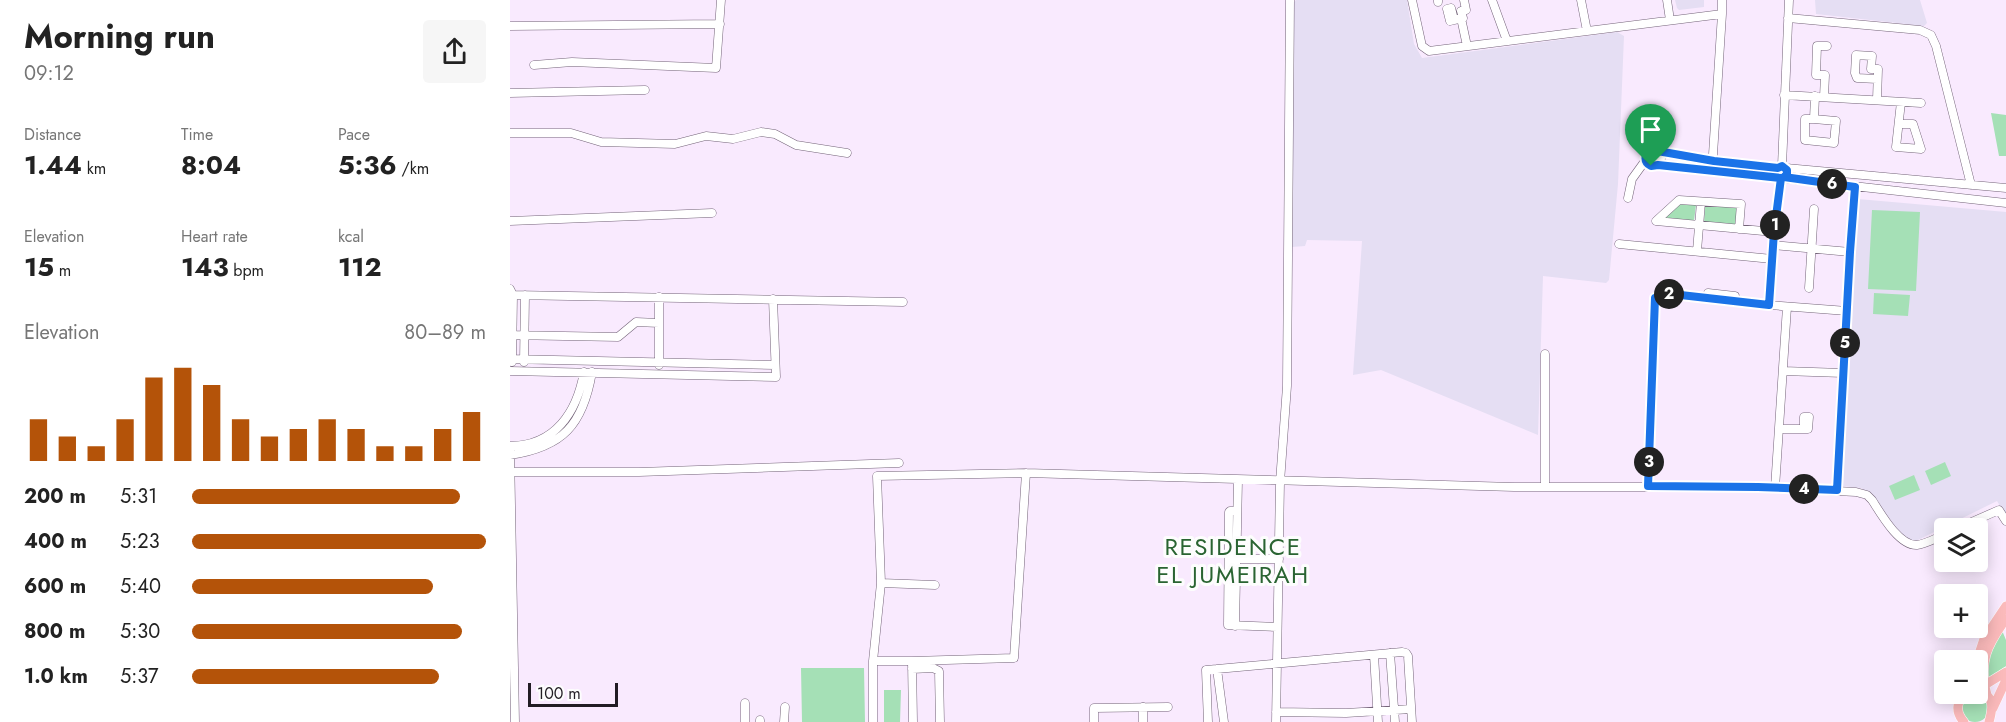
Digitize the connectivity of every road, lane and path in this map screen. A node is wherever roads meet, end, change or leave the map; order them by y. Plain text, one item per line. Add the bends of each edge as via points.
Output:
1 (721, 0) edge
2 (1290, 0) edge
3 (1413, 0) edge
4 (1461, 0) edge
5 (1492, 0) edge
6 (1581, 0) edge
7 (1667, 0) edge
8 (1722, 0) edge
9 (1789, 0) edge
10 (1722, 14) junction
11 (1788, 18) junction
12 (1670, 20) junction
13 (720, 24) junction
14 (510, 26) edge
15 (1587, 31) junction
16 (1507, 41) junction
17 (1467, 46) junction
18 (1827, 46) dead end
19 (534, 65) dead end
20 (1877, 79) dead end
21 (645, 90) dead end
22 (510, 93) edge
23 (1784, 95) junction
24 (1815, 96) junction
25 (1824, 97) junction
26 (1877, 100) junction
27 (1901, 102) junction
28 (1921, 103) dead end
29 (1814, 119) junction
30 (1899, 124) dead end
31 (510, 133) edge
32 (1659, 152) junction
33 (846, 153) dead end
34 (1645, 161) junction
35 (1714, 161) junction
36 (1658, 165) junction
37 (1712, 170) junction
38 (1781, 172) junction
39 (1971, 185) junction
40 (1855, 187) junction
41 (2006, 188) edge
42 (1628, 198) dead end
43 (1701, 202) junction
44 (2006, 203) edge
45 (1814, 209) dead end
46 (712, 213) dead end
47 (510, 221) edge
48 (1699, 225) junction
49 (1739, 229) junction
50 (1774, 232) junction
51 (1619, 244) dead end
52 (1773, 245) junction
53 (1811, 248) junction
54 (1697, 251) junction
55 (1850, 252) junction
56 (1772, 259) junction
57 (1809, 288) dead end
58 (511, 293) edge
59 (525, 295) junction
60 (659, 297) junction
61 (773, 299) junction
62 (903, 302) dead end
63 (1769, 305) junction
64 (1787, 307) junction
65 (1847, 311) junction
66 (659, 323) junction
67 (511, 335) edge
68 (525, 335) junction
69 (1545, 354) dead end
70 (511, 359) edge
71 (524, 359) junction
72 (659, 362) junction
73 (775, 365) junction
74 (511, 371) edge
75 (524, 371) junction
76 (1783, 371) junction
77 (588, 372) junction
78 (1843, 373) junction
79 (659, 374) junction
80 (1782, 429) junction
81 (1800, 429) dead end
82 (510, 446) edge
83 (510, 454) edge
84 (899, 463) dead end
85 (510, 472) edge
86 (1026, 473) junction
87 (1238, 480) junction
88 (1280, 482) junction
89 (1648, 486) junction
90 (1545, 487) junction
91 (1775, 488) junction
92 (1837, 490) junction
93 (1237, 511) junction
94 (1981, 518) edge
95 (2006, 521) edge
96 (1934, 539) edge
97 (1236, 559) junction
98 (1279, 559) junction
99 (881, 583) junction
100 (935, 585) dead end
101 (2006, 606) edge
102 (2005, 620) edge
103 (1235, 626) junction
104 (1277, 627) junction
105 (2006, 635) edge
106 (1980, 650) edge
107 (1987, 650) edge
108 (1390, 653) junction
109 (1374, 655) junction
110 (912, 660) junction
111 (873, 661) junction
112 (1277, 664) junction
113 (912, 669) junction
114 (1217, 669) junction
115 (2006, 672) edge
116 (2006, 681) edge
117 (1988, 685) edge
118 (1988, 697) edge
119 (745, 703) dead end
120 (1958, 704) edge
121 (784, 707) dead end
122 (1143, 707) junction
123 (1168, 707) dead end
124 (1411, 709) junction
125 (1395, 710) junction
126 (1276, 711) junction
127 (1378, 712) junction
128 (1958, 712) junction
129 (1990, 717) edge
130 (514, 722) edge
131 (745, 722) edge
132 (784, 722) edge
133 (873, 722) edge
134 (913, 722) edge
135 (940, 722) edge
136 (1094, 722) edge
137 (1143, 722) edge
138 (1208, 722) edge
139 (1224, 722) edge
140 (1276, 722) edge
141 (1378, 722) edge
142 (1395, 722) edge
143 (1412, 722) edge
144 (1954, 722) edge
145 (1964, 722) edge

1 - 13 street
2 - 88 street via 1287,386
3 - 17 street via 1422,46 1429,51
4 - 17 street via 1466,10 1457,19
5 - 16 street
6 - 15 street
7 - 12 street
8 - 10 street
9 - 11 street
10 - 12 street
10 - 35 street
11 - 23 street
11 - 39 street via 1920,30 1931,35
12 - 15 street
13 - 14 street
13 - 19 street via 716,68 572,62
15 - 16 street
16 - 17 street
18 - 25 street via 1817,46 1816,75 1825,75
20 - 26 street
21 - 22 street
23 - 24 street
23 - 38 street
24 - 25 street
24 - 29 street
25 - 26 street
26 - 27 street
27 - 28 street
27 - 30 street
29 - 29 street via 1836,121 1834,143 1804,140 1805,119
31 - 33 street via 571,133 601,142 675,144 706,136 734,139 761,132 796,145
32 - 34 street via 1649,151
32 - 35 street
32 - 36 street via 1662,159
34 - 36 street via 1651,166
34 - 42 street via 1632,179
35 - 37 street
35 - 38 street
36 - 37 street
37 - 38 street
38 - 39 street
38 - 40 street
38 - 50 street
39 - 41 street
40 - 44 street
40 - 55 street
43 - 48 street
43 - 48 street via 1679,200 1656,221
43 - 49 street via 1741,204
45 - 53 street
46 - 47 street
48 - 49 street
48 - 54 street
49 - 50 street
50 - 52 street
51 - 54 street
52 - 53 street
52 - 56 street
53 - 55 street
53 - 57 street
54 - 56 street
55 - 65 street
56 - 63 street
58 - 59 street
58 - 67 street
59 - 60 street
59 - 68 street
60 - 61 street
60 - 66 street
61 - 62 street
61 - 73 street
63 - 64 street
63 - 89 street via 1663,293 1655,298
64 - 65 street
64 - 76 street
65 - 78 street
66 - 68 street via 636,322 618,337
66 - 72 street
67 - 68 street
67 - 70 street
68 - 71 street
69 - 90 street
70 - 71 street
70 - 74 street
71 - 72 street
71 - 75 street
72 - 73 street
72 - 79 street
73 - 79 street via 776,377
74 - 75 street
75 - 77 street
76 - 78 street
76 - 80 street
77 - 79 street
77 - 82 street via 566,420 545,437
77 - 83 street via 581,413 565,432 542,449
78 - 92 street
80 - 81 street via 1796,434
80 - 91 street
83 - 85 street
84 - 85 street
85 - 130 street
86 - 87 street
86 - 99 street via 877,476
86 - 110 street via 1014,658
87 - 88 street
87 - 93 street
88 - 90 street
88 - 98 street
89 - 90 street
89 - 91 street
91 - 92 street
92 - 96 street via 1867,495 1906,543 1916,545
93 - 97 street
93 - 103 street via 1229,513 1228,624
94 - 95 street via 1999,510
97 - 98 street
97 - 103 street
98 - 104 street
99 - 100 street
99 - 111 street
101 - 106 main road
102 - 105 main road
102 - 107 main road
103 - 104 street
104 - 112 street
108 - 109 street
108 - 124 street via 1408,656
108 - 125 street
109 - 112 street
109 - 127 street
110 - 111 street
110 - 113 street
111 - 133 street
112 - 114 street
112 - 126 street
113 - 134 street
113 - 135 street via 939,671
114 - 138 street via 1206,670
114 - 139 street
115 - 117 main road
116 - 129 main road
118 - 129 main road via 1992,701
119 - 131 street
120 - 128 main road
121 - 132 street
122 - 123 street
122 - 136 street via 1094,708
122 - 137 street
124 - 125 street
124 - 143 street
125 - 127 street
125 - 142 street
126 - 127 street
126 - 140 street
127 - 141 street
128 - 144 main road
128 - 145 main road

